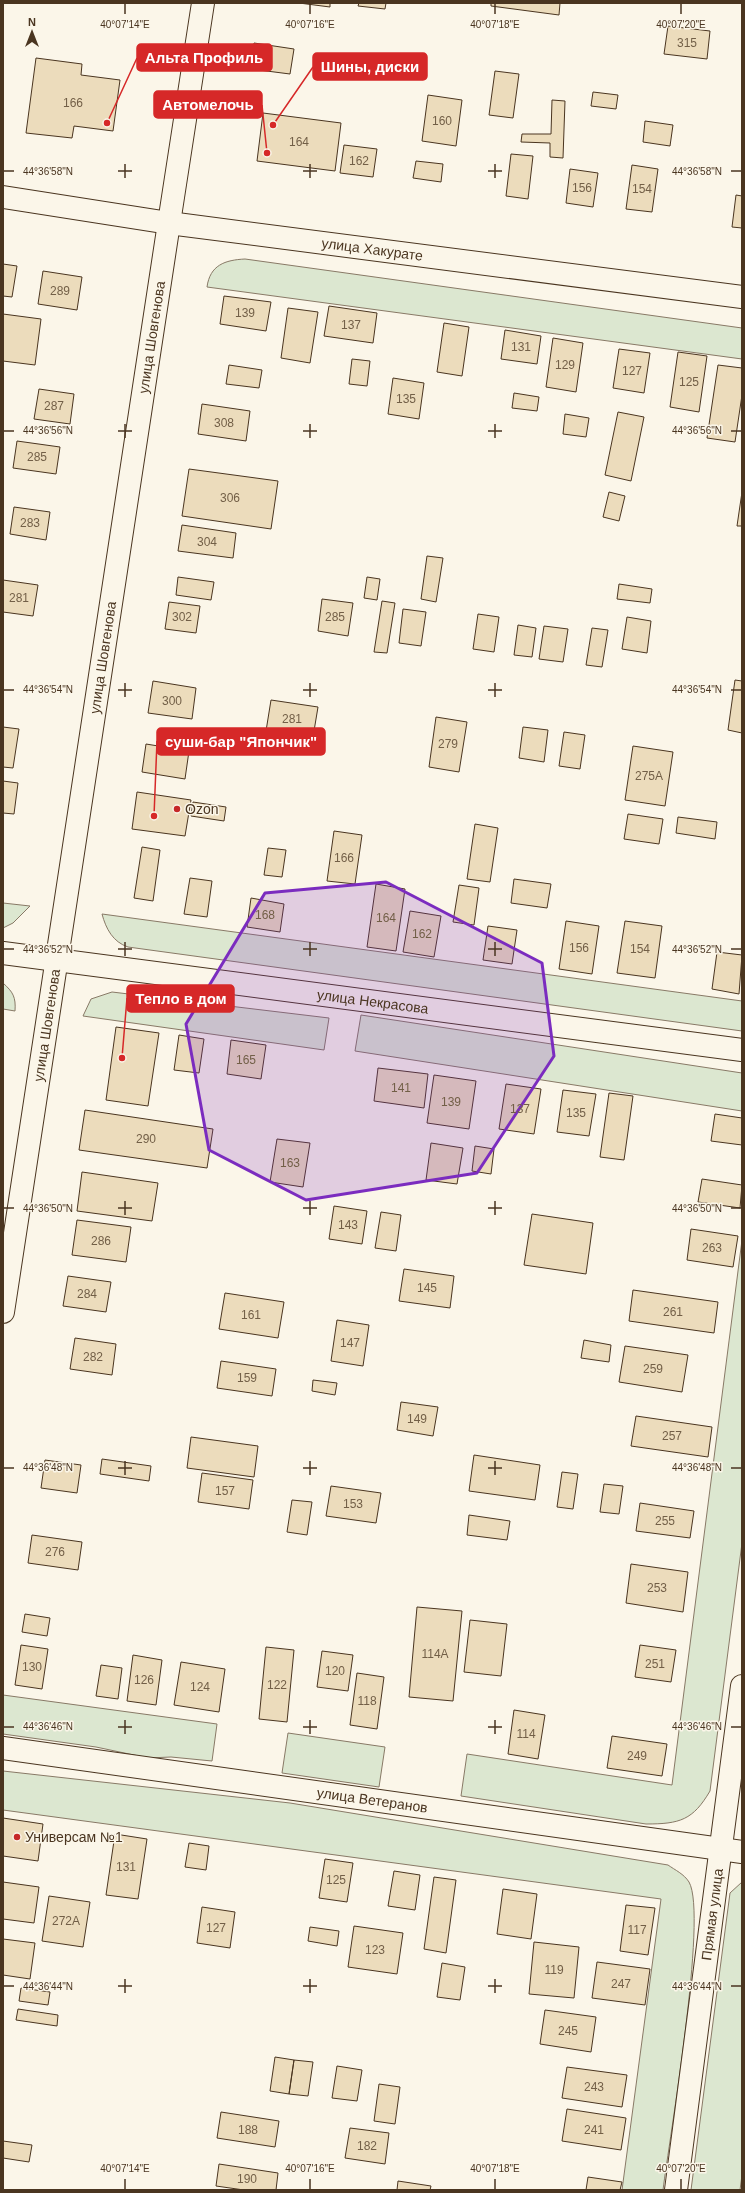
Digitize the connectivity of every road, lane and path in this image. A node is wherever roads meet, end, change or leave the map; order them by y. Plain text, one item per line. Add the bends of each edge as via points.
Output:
1 (203, 3) edge
2 (3, 197) edge
3 (169, 223) junction
4 (742, 297) edge
5 (3, 953) edge
6 (56, 960) junction
7 (742, 1050) edge
8 (3, 1312) edge
9 (742, 1686) edge
10 (3, 1748) edge
11 (721, 1849) junction
12 (742, 1852) edge
13 (676, 2190) edge

1 - 3 street, улица Шовгенова
2 - 3 street, улица Хакурате
3 - 4 street, улица Хакурате
3 - 6 street, улица Шовгенова
5 - 6 street, улица Некрасова
6 - 7 street, улица Некрасова
6 - 8 street, улица Шовгенова
9 - 11 street, Прямая улица
10 - 11 street, улица Ветеранов
11 - 12 street, улица Ветеранов
11 - 13 street, Прямая улица

